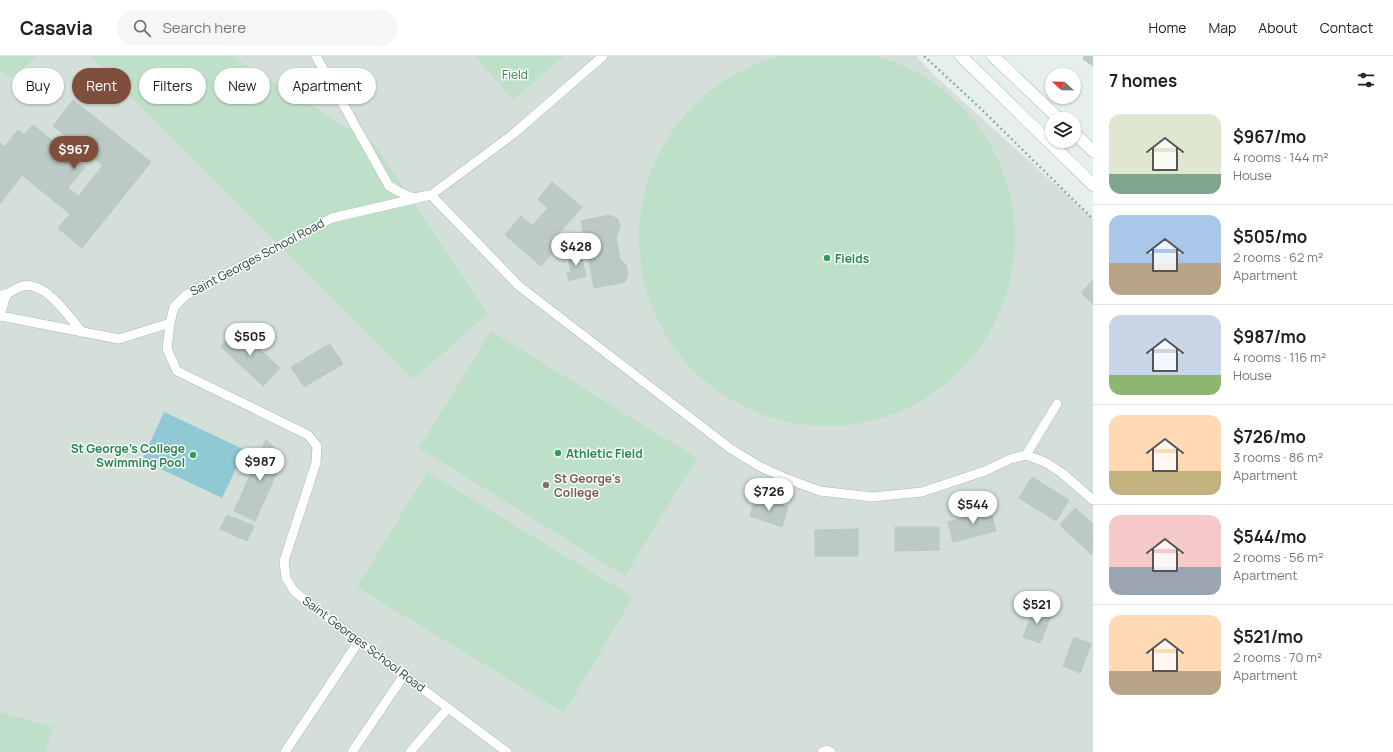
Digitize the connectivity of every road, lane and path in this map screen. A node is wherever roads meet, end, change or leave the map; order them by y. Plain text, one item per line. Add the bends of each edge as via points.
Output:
1 (316, 56) edge
2 (604, 56) edge
3 (924, 56) edge
4 (961, 56) edge
5 (993, 56) edge
6 (1052, 112) edge
7 (1081, 140) edge
8 (1093, 151) edge
9 (1093, 185) edge
10 (431, 195) junction
11 (1093, 219) edge
12 (3, 295) edge
13 (0, 316) edge
14 (170, 323) junction
15 (82, 332) junction
16 (1057, 404) dead end
17 (1026, 455) junction
18 (1093, 500) edge
19 (359, 641) junction
20 (404, 675) junction
21 (448, 708) junction
22 (285, 752) edge
23 (352, 752) edge
24 (410, 752) edge
25 (507, 752) edge
26 (822, 752) edge
27 (831, 752) edge

1 - 10 lane via 389,186 413,198
2 - 10 lane, Saint Georges School Road via 512,135
3 - 11 path
4 - 9 main road
5 - 6 main road
7 - 8 main road
10 - 14 lane, Saint Georges School Road via 332,218 307,230 186,295 174,307
10 - 17 lane via 519,286 731,449 785,478 820,491 872,497 922,492
12 - 13 lane
12 - 15 lane via 22,286 42,290 52,297
13 - 15 lane
14 - 15 lane via 119,338
14 - 19 lane, Saint Georges School Road via 167,349 177,371 308,435 317,446 316,463 284,561 286,578 294,590 317,610
16 - 17 lane
17 - 18 lane via 1045,462 1062,473
19 - 20 lane, Saint Georges School Road
19 - 22 lane
20 - 21 lane, Saint Georges School Road
20 - 23 lane
21 - 24 lane
21 - 25 lane, Saint Georges School Road
26 - 27 lane

